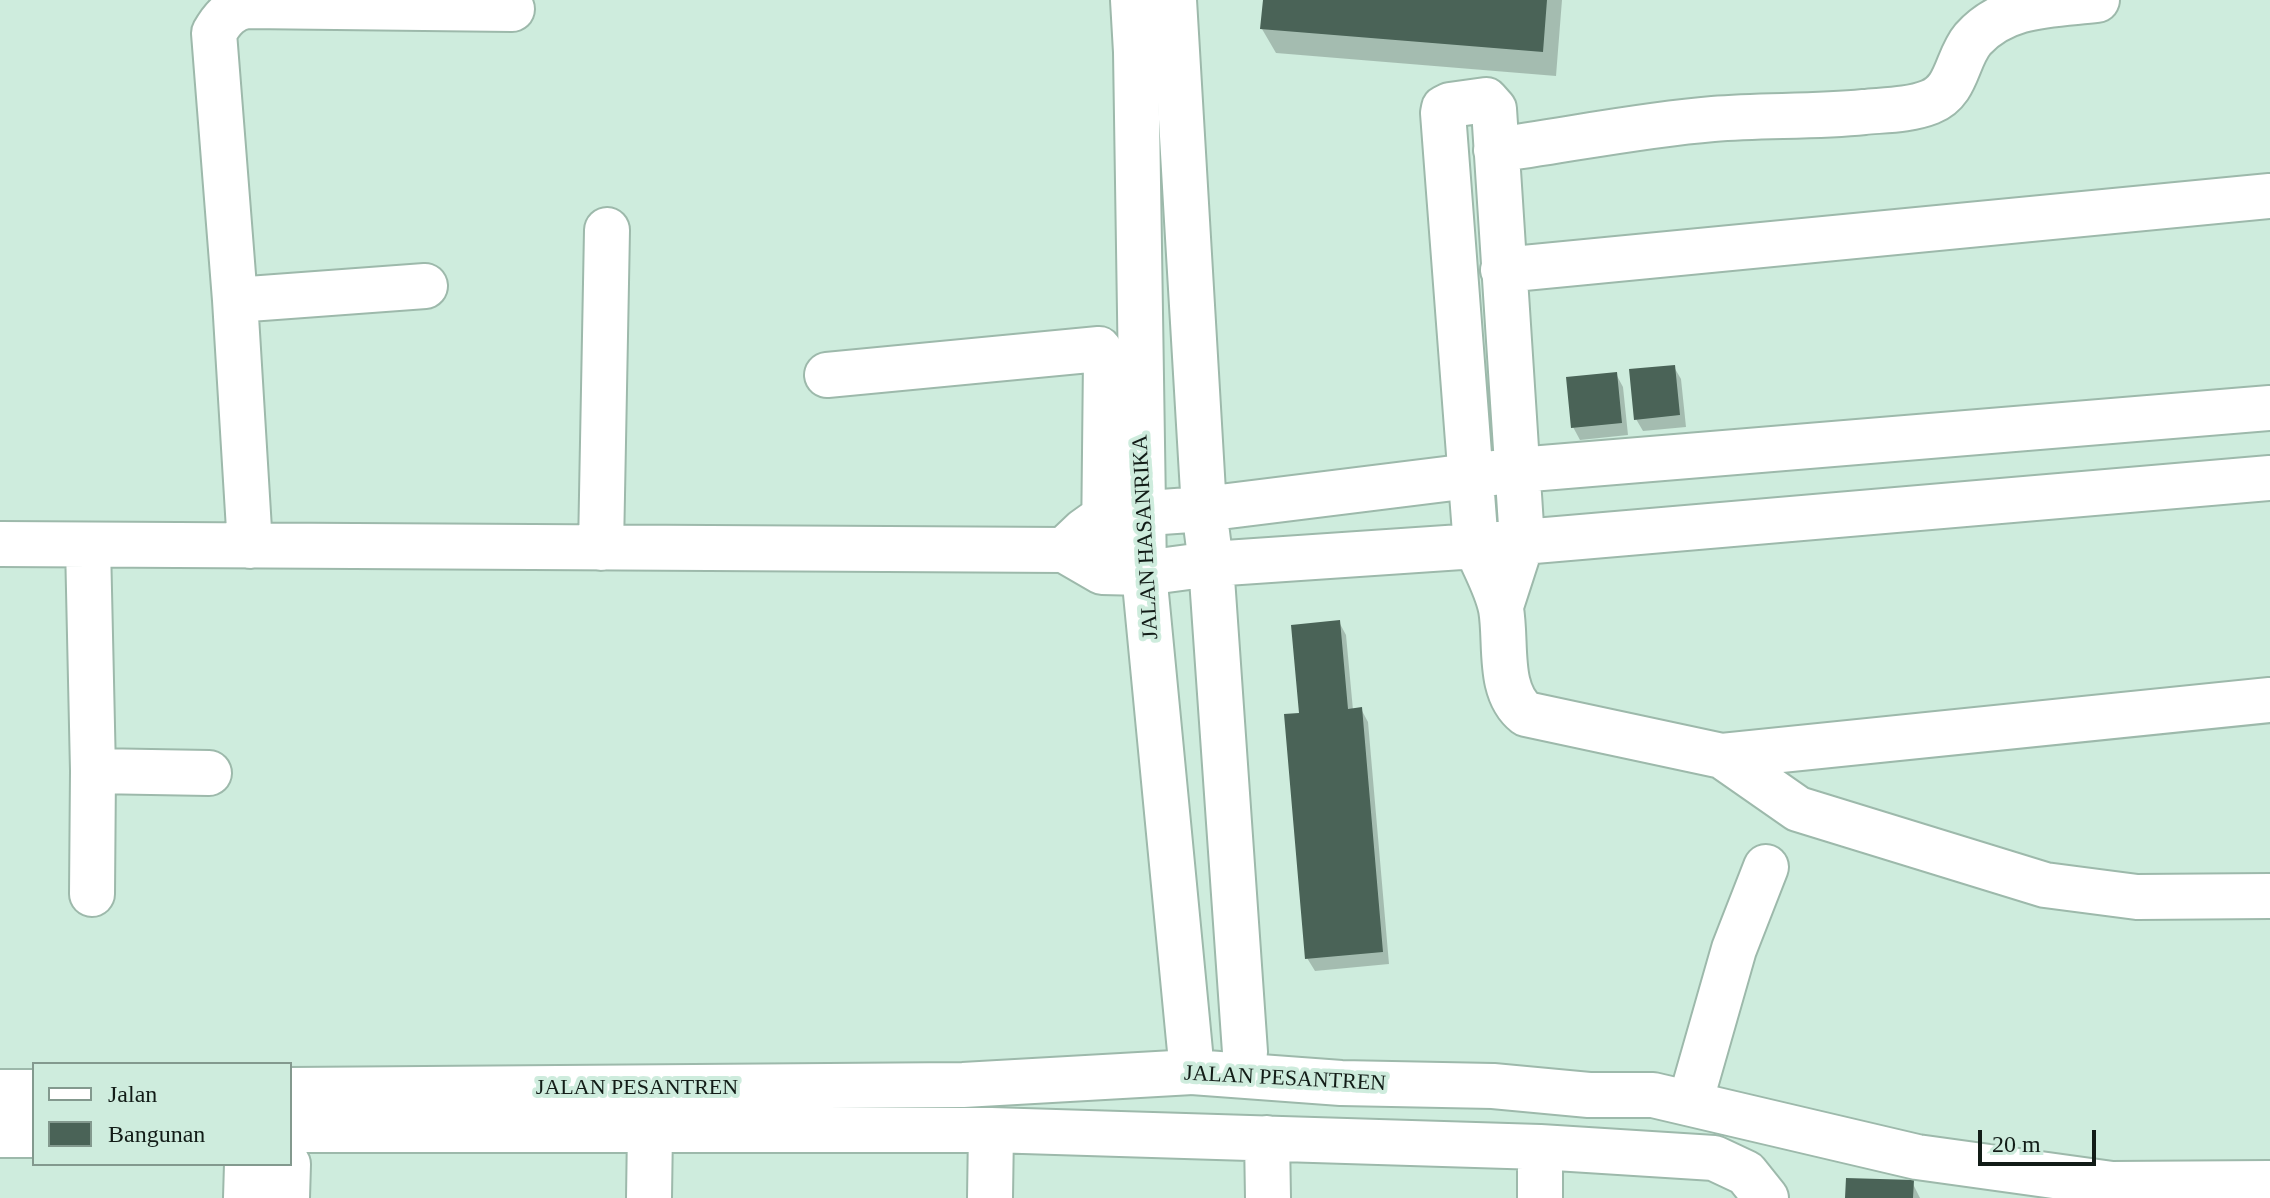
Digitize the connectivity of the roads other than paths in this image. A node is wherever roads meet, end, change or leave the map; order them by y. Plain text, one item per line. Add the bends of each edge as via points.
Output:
1 (1133, 0) edge
2 (1174, 0) edge
3 (2097, 0) edge
4 (512, 9) dead end
5 (1496, 150) junction
6 (2270, 196) edge
7 (607, 230) dead end
8 (1503, 270) junction
9 (425, 286) dead end
10 (235, 300) junction
11 (827, 375) dead end
12 (2270, 408) edge
13 (1518, 470) junction
14 (1469, 476) junction
15 (2270, 478) edge
16 (1204, 509) junction
17 (1125, 515) junction
18 (1522, 541) junction
19 (0, 544) edge
20 (88, 545) junction
21 (250, 546) junction
22 (1476, 546) junction
23 (601, 548) junction
24 (1064, 550) junction
25 (1211, 564) junction
26 (1123, 572) junction
27 (1501, 606) junction
28 (2270, 700) edge
29 (1722, 756) junction
30 (93, 771) junction
31 (209, 773) dead end
32 (1766, 867) dead end
33 (92, 894) dead end
34 (2270, 896) edge
35 (1245, 1052) dead end
36 (1192, 1072) junction
37 (292, 1090) edge
38 (0, 1092) edge
39 (32, 1092) edge
40 (1690, 1103) junction
41 (292, 1130) edge
42 (650, 1130) junction
43 (991, 1130) junction
44 (0, 1135) edge
45 (32, 1135) edge
46 (1267, 1138) junction
47 (1540, 1147) junction
48 (247, 1166) edge
49 (288, 1166) edge
50 (2270, 1183) edge
51 (2112, 1191) edge
52 (246, 1198) edge
53 (287, 1198) edge
54 (649, 1198) edge
55 (990, 1198) edge
56 (1268, 1198) edge
57 (1540, 1198) edge
58 (1766, 1198) edge

1 - 17 street, JALAN HASANRIKA via 1140,419
2 - 16 street
3 - 5 street via 2026,8 1995,20 1972,40 1955,77 1932,102 1816,116 1712,119
4 - 10 street via 248,6 222,20 214,33
5 - 8 street
5 - 14 street via 1494,109 1486,100 1444,108
6 - 8 street
7 - 23 street
8 - 13 street
9 - 10 street
10 - 21 street
11 - 17 street via 1099,349 1106,359
12 - 13 street
13 - 14 street
13 - 18 street
14 - 16 street
14 - 22 street
15 - 18 street
16 - 17 street
16 - 25 street
17 - 24 street via 1084,531
17 - 26 street, JALAN HASANRIKA
18 - 22 street
18 - 27 street
19 - 20 street
20 - 21 street
20 - 30 street
21 - 23 street
22 - 25 street
22 - 27 street
23 - 24 street
24 - 26 street
25 - 26 street
25 - 35 street
26 - 36 street, JALAN HASANRIKA
27 - 29 street via 1509,692 1526,714
28 - 29 street
29 - 34 street via 1798,809 2045,885 2137,897
30 - 31 street
30 - 33 street
32 - 40 street via 1734,949
36 - 37 street, JALAN PESANTREN via 963,1085
36 - 40 street, JALAN PESANTREN via 1653,1095
38 - 39 street
40 - 51 street, JALAN PESANTREN via 1917,1157
41 - 42 street
42 - 43 street
42 - 54 street
43 - 46 street
43 - 55 street
44 - 45 street
46 - 47 street
46 - 56 street
47 - 57 street
47 - 58 street via 1714,1158 1746,1173
48 - 52 street
49 - 53 street
50 - 51 street, JALAN PESANTREN

